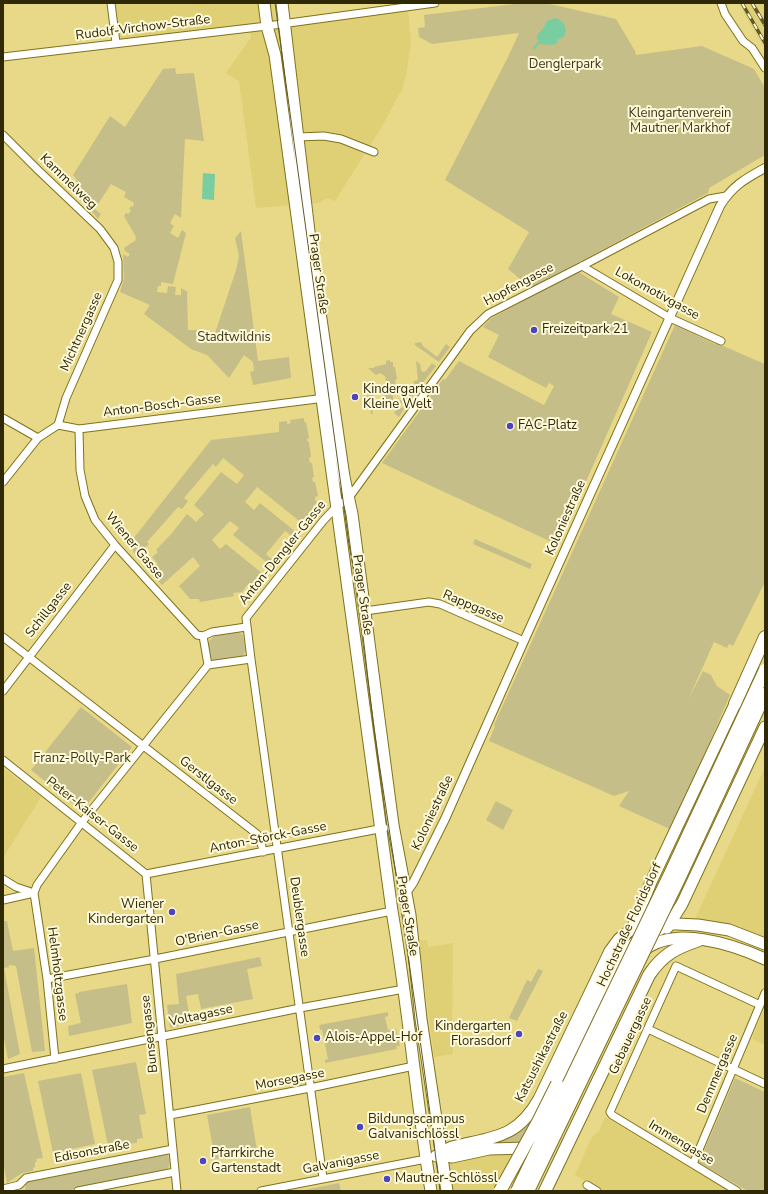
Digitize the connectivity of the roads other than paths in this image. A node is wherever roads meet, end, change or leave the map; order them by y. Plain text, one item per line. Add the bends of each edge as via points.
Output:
1 (111, 3) edge
2 (264, 3) edge
3 (282, 3) edge
4 (435, 3) edge
5 (721, 3) edge
6 (285, 22) junction
7 (267, 26) junction
8 (116, 43) junction
9 (3, 57) edge
10 (765, 68) edge
11 (3, 135) edge
12 (297, 137) junction
13 (374, 152) dead end
14 (765, 168) edge
15 (726, 196) junction
16 (114, 248) joint
17 (582, 266) junction
18 (670, 318) junction
19 (721, 341) dead end
20 (333, 397) junction
21 (321, 399) junction
22 (3, 418) edge
23 (58, 425) junction
24 (78, 429) junction
25 (38, 438) junction
26 (3, 482) edge
27 (348, 499) junction
28 (336, 507) junction
29 (115, 545) junction
30 (351, 610) junction
31 (365, 611) junction
32 (246, 627) junction
33 (204, 636) junction
34 (3, 637) edge
35 (765, 637) edge
36 (524, 641) junction
37 (28, 657) junction
38 (251, 659) junction
39 (208, 665) junction
40 (765, 670) edge
41 (3, 691) edge
42 (765, 694) edge
43 (735, 704) junction
44 (765, 713) edge
45 (765, 728) edge
46 (144, 746) junction
47 (3, 760) edge
48 (82, 822) junction
49 (393, 825) junction
50 (380, 828) junction
51 (277, 849) junction
52 (263, 852) junction
53 (146, 874) junction
54 (3, 879) edge
55 (34, 893) junction
56 (406, 893) junction
57 (645, 897) junction
58 (3, 900) edge
59 (682, 904) junction
60 (392, 911) junction
61 (670, 924) junction
62 (698, 925) junction
63 (632, 929) junction
64 (289, 931) junction
65 (660, 932) junction
66 (699, 940) junction
67 (765, 944) edge
68 (155, 959) junction
69 (765, 959) edge
70 (47, 979) junction
71 (404, 989) junction
72 (765, 993) edge
73 (760, 1005) junction
74 (300, 1008) junction
75 (648, 1029) junction
76 (162, 1036) junction
77 (55, 1059) junction
78 (414, 1066) junction
79 (3, 1069) edge
80 (733, 1069) junction
81 (765, 1084) edge
82 (310, 1088) junction
83 (170, 1114) junction
84 (612, 1115) joint
85 (173, 1149) junction
86 (441, 1155) junction
87 (426, 1159) junction
88 (692, 1164) junction
89 (176, 1172) junction
90 (323, 1178) junction
91 (587, 1185) dead end
92 (18, 1188) edge
93 (3, 1189) edge
94 (78, 1191) edge
95 (177, 1191) edge
96 (261, 1191) edge
97 (431, 1191) edge
98 (447, 1191) edge
99 (500, 1191) edge
100 (517, 1191) edge
101 (528, 1191) edge
102 (545, 1191) edge
103 (597, 1191) edge
104 (737, 1191) edge

1 - 8 street
2 - 7 main road, Prager Straße
3 - 6 main road, Prager Straße
4 - 6 street, Rudolf-Virchow-Straße
5 - 10 street via 742,41 752,48
6 - 7 street, Rudolf-Virchow-Straße
6 - 12 main road, Prager Straße
7 - 8 street, Rudolf-Virchow-Straße
7 - 21 main road, Prager Straße via 275,55
8 - 9 street, Rudolf-Virchow-Straße
11 - 16 street, Kammelweg via 100,229
12 - 13 street via 324,136 341,139
12 - 20 main road, Prager Straße
14 - 15 street, Koloniestraße via 743,180
15 - 17 street, Hopfengasse via 709,199
15 - 18 street, Koloniestraße
16 - 23 street, Michtnergasse via 118,262 118,280 66,398
17 - 18 street, Lokomotivgasse
17 - 27 street, Hopfengasse via 488,314 470,330
18 - 19 street, Lokomotivgasse
18 - 36 street, Koloniestraße
20 - 21 street, Anton-Bosch-Gasse
20 - 27 main road, Prager Straße
21 - 24 street, Anton-Bosch-Gasse
21 - 28 main road, Prager Straße
22 - 25 street
23 - 24 street, Anton-Bosch-Gasse
23 - 25 street
24 - 29 street, Wiener Gasse via 80,470 85,496 95,520
25 - 26 street
27 - 28 street, Anton-Dengler-Gasse
27 - 31 main road, Prager Straße via 352,512
28 - 30 main road, Prager Straße
28 - 32 street, Anton-Dengler-Gasse via 246,618
29 - 33 street, Wiener Gasse via 197,635
29 - 37 street, Schillgasse
30 - 31 main road
30 - 50 main road, Prager Straße
31 - 36 street, Rappgasse via 430,602
31 - 49 main road, Prager Straße
32 - 33 street via 212,632
32 - 38 street, Deublergasse
33 - 39 street
34 - 37 street
35 - 43 highway
36 - 56 street, Koloniestraße via 445,819
37 - 41 street, Schillgasse
37 - 46 street, Gerstlgasse
38 - 39 street
38 - 51 street, Deublergasse
39 - 46 street
40 - 100 highway, Hochstraße Floridsdorf, bridge
42 - 101 highway, Hochstraße Floridsdorf, bridge
43 - 44 street via 742,703
43 - 57 main road
45 - 59 main road
46 - 48 street
46 - 52 street, Gerstlgasse via 257,834
47 - 48 street, Peter-Kaiser-Gasse
48 - 53 street, Peter-Kaiser-Gasse
48 - 55 street
49 - 50 street, Anton-Störck-Gasse
49 - 56 main road, Prager Straße
50 - 51 street, Anton-Störck-Gasse
50 - 60 main road, Prager Straße
51 - 52 street, Anton-Störck-Gasse
51 - 64 street, Deublergasse
52 - 53 street, Anton-Störck-Gasse
53 - 68 street, Bunsengasse
54 - 55 street
55 - 58 street
55 - 70 street, Helmholtzgasse
56 - 60 main road
56 - 86 main road, Prager Straße
57 - 63 main road
57 - 65 main road via 646,912
59 - 61 main road
59 - 62 main road via 687,918
60 - 64 street, O'Brien-Gasse
60 - 71 main road, Prager Straße
61 - 62 main road
61 - 65 highway
62 - 67 main road via 729,930
63 - 65 main road, Katsushikastraße via 641,925
63 - 86 main road, Katsushikastraße via 618,939 610,951 539,1099 526,1118 502,1135 450,1148
64 - 68 street, O'Brien-Gasse
64 - 74 street, Deublergasse
65 - 66 main road, Katsushikastraße
65 - 86 main road via 630,968 556,1122 546,1137 530,1148 489,1150 452,1157
65 - 99 highway, bridge via 632,945 616,962 538,1122
66 - 69 main road, Katsushikastraße via 734,946
66 - 102 highway via 666,954 654,966
68 - 70 street, O'Brien-Gasse
68 - 76 street, Bunsengasse
70 - 77 street, Helmholtzgasse
71 - 74 street, Voltagasse
71 - 78 main road, Prager Straße
72 - 73 street, Demmergasse
73 - 75 street, Gebauergasse via 676,966
73 - 80 street, Demmergasse
74 - 76 street, Voltagasse
74 - 82 street, Deublergasse
75 - 80 street
75 - 84 street, Gebauergasse via 611,1110
76 - 77 street, Voltagasse
76 - 83 street, Bunsengasse
77 - 79 street, Voltagasse
78 - 82 street, Morsegasse
78 - 87 main road, Prager Straße
80 - 81 street
80 - 88 street, Demmergasse
82 - 83 street, Morsegasse
82 - 90 street, Deublergasse
83 - 85 street, Bunsengasse
84 - 88 street, Immengasse
85 - 89 street, Bunsengasse
85 - 92 street, Edisonstraße via 26,1178
86 - 87 main road
86 - 98 main road, Prager Straße
87 - 90 street, Galvanigasse
87 - 97 main road, Prager Straße
88 - 104 street, Immengasse
89 - 94 street
89 - 95 street, Bunsengasse
90 - 96 street, Galvanigasse
91 - 103 street
92 - 93 street, Edisonstraße

